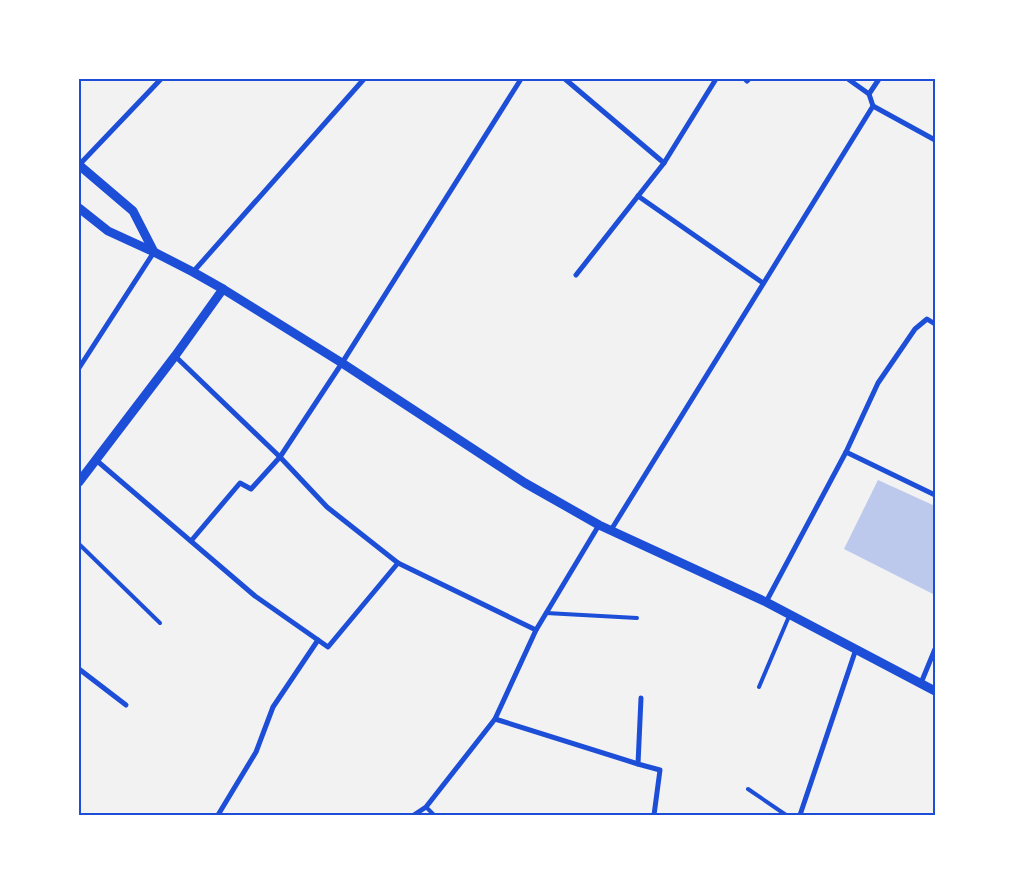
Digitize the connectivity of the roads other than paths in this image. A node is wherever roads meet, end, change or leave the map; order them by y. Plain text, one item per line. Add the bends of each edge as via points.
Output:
1 (161, 79) edge
2 (364, 79) edge
3 (521, 79) edge
4 (565, 79) edge
5 (716, 79) edge
6 (744, 79) edge
7 (749, 79) edge
8 (848, 79) edge
9 (879, 79) edge
10 (869, 94) junction
11 (873, 106) junction
12 (935, 140) edge
13 (664, 162) junction
14 (79, 165) edge
15 (638, 196) junction
16 (79, 208) edge
17 (154, 252) junction
18 (193, 272) junction
19 (576, 275) dead end
20 (763, 283) junction
21 (223, 289) junction
22 (935, 324) edge
23 (175, 356) junction
24 (342, 363) junction
25 (79, 368) edge
26 (846, 452) junction
27 (280, 457) junction
28 (96, 460) junction
29 (79, 482) edge
30 (935, 495) edge
31 (599, 525) junction
32 (611, 530) junction
33 (191, 541) junction
34 (79, 544) edge
35 (398, 563) junction
36 (766, 602) junction
37 (546, 614) junction
38 (790, 614) junction
39 (637, 618) dead end
40 (160, 624) dead end
41 (536, 630) junction
42 (318, 640) junction
43 (856, 649) junction
44 (935, 649) edge
45 (79, 669) edge
46 (920, 683) junction
47 (759, 687) dead end
48 (935, 691) edge
49 (642, 698) dead end
50 (126, 705) dead end
51 (495, 719) junction
52 (638, 764) junction
53 (748, 789) dead end
54 (426, 807) junction
55 (218, 815) edge
56 (414, 815) edge
57 (434, 815) edge
58 (654, 815) edge
59 (786, 815) edge
60 (800, 815) edge

1 - 14 street
2 - 18 street
3 - 24 street
4 - 13 street
5 - 13 street
6 - 7 street
8 - 10 street
9 - 10 street
10 - 11 street
11 - 12 street
11 - 20 street
13 - 15 street
14 - 17 street via 133,211
15 - 19 street
15 - 20 street
16 - 17 street via 108,231
17 - 18 street
17 - 25 street
18 - 21 street
20 - 32 street
21 - 23 street
21 - 24 street
22 - 26 street via 926,319 915,329 878,383
23 - 27 street
23 - 28 street
24 - 27 street
24 - 31 street via 525,483
26 - 30 street
26 - 36 street
27 - 33 street via 251,489 240,483
27 - 35 street via 327,507
28 - 29 street
28 - 33 street
31 - 32 street
31 - 37 street
32 - 36 street
33 - 42 street via 255,596
34 - 40 lane
35 - 41 street
35 - 42 street via 328,648
36 - 38 street
37 - 39 lane
37 - 41 street
38 - 43 street
38 - 47 lane
41 - 51 street
42 - 55 street via 273,707 256,752
43 - 46 street
43 - 60 street
44 - 46 street
45 - 50 street
46 - 48 street
49 - 52 street
51 - 52 street
51 - 54 street
52 - 58 street via 660,770
53 - 59 lane
54 - 56 street
54 - 57 lane

